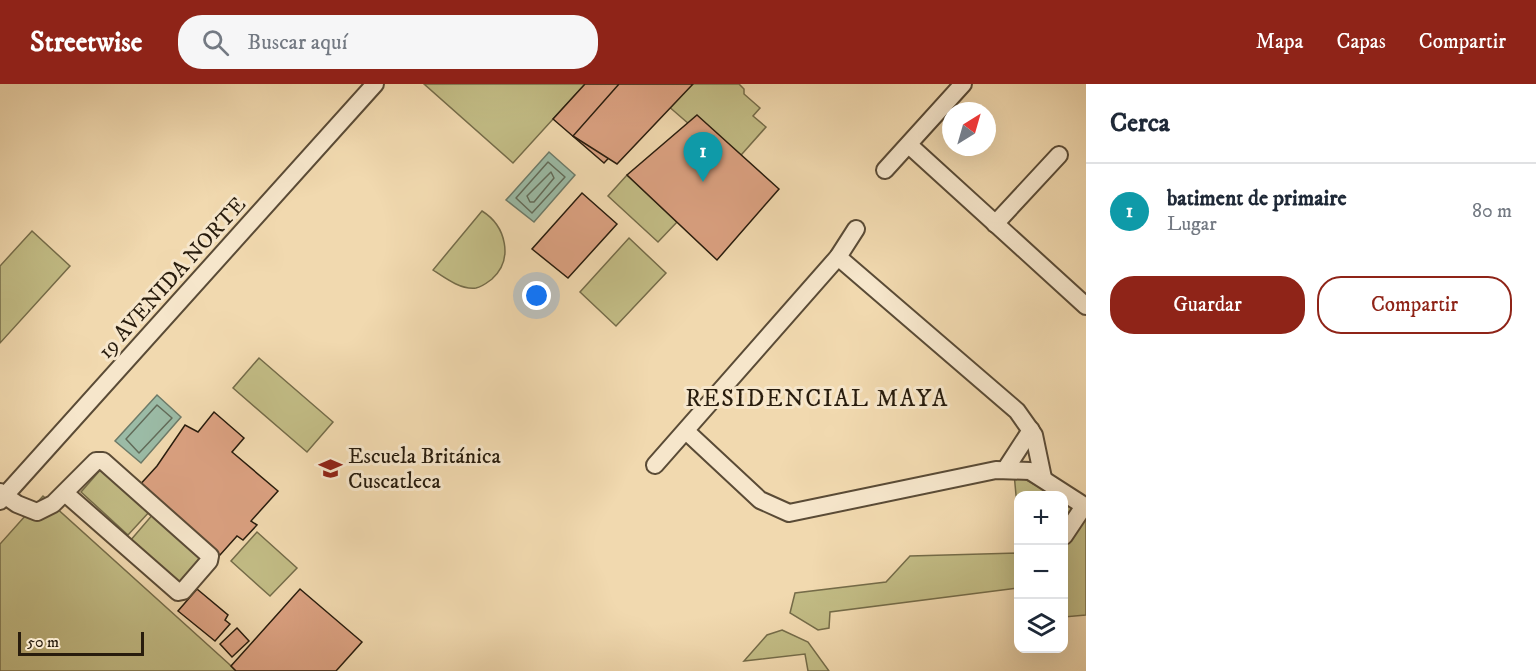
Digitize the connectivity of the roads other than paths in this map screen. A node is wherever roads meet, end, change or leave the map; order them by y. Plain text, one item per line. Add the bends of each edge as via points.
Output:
1 (375, 84) edge
2 (963, 84) edge
3 (909, 145) junction
4 (1059, 156) dead end
5 (885, 170) dead end
6 (995, 224) junction
7 (856, 229) dead end
8 (838, 257) junction
9 (1086, 306) edge
10 (1031, 430) junction
11 (686, 431) junction
12 (655, 465) dead end
13 (1005, 470) junction
14 (1043, 478) junction
15 (65, 493) junction
16 (1, 497) edge
17 (1085, 506) edge
18 (1068, 530) edge

1 - 16 street, 19 AVENIDA NORTE
2 - 3 street
3 - 5 street
3 - 6 street
4 - 6 street
6 - 9 street
7 - 8 street
8 - 10 street via 1017,411
8 - 11 street
10 - 13 street
10 - 14 street via 1040,452
11 - 12 street
11 - 13 street via 760,500 789,513
13 - 14 street via 1030,471
14 - 17 street
15 - 15 street via 96,461 103,461 210,556 209,561 178,592
15 - 16 street via 37,512
17 - 18 street

